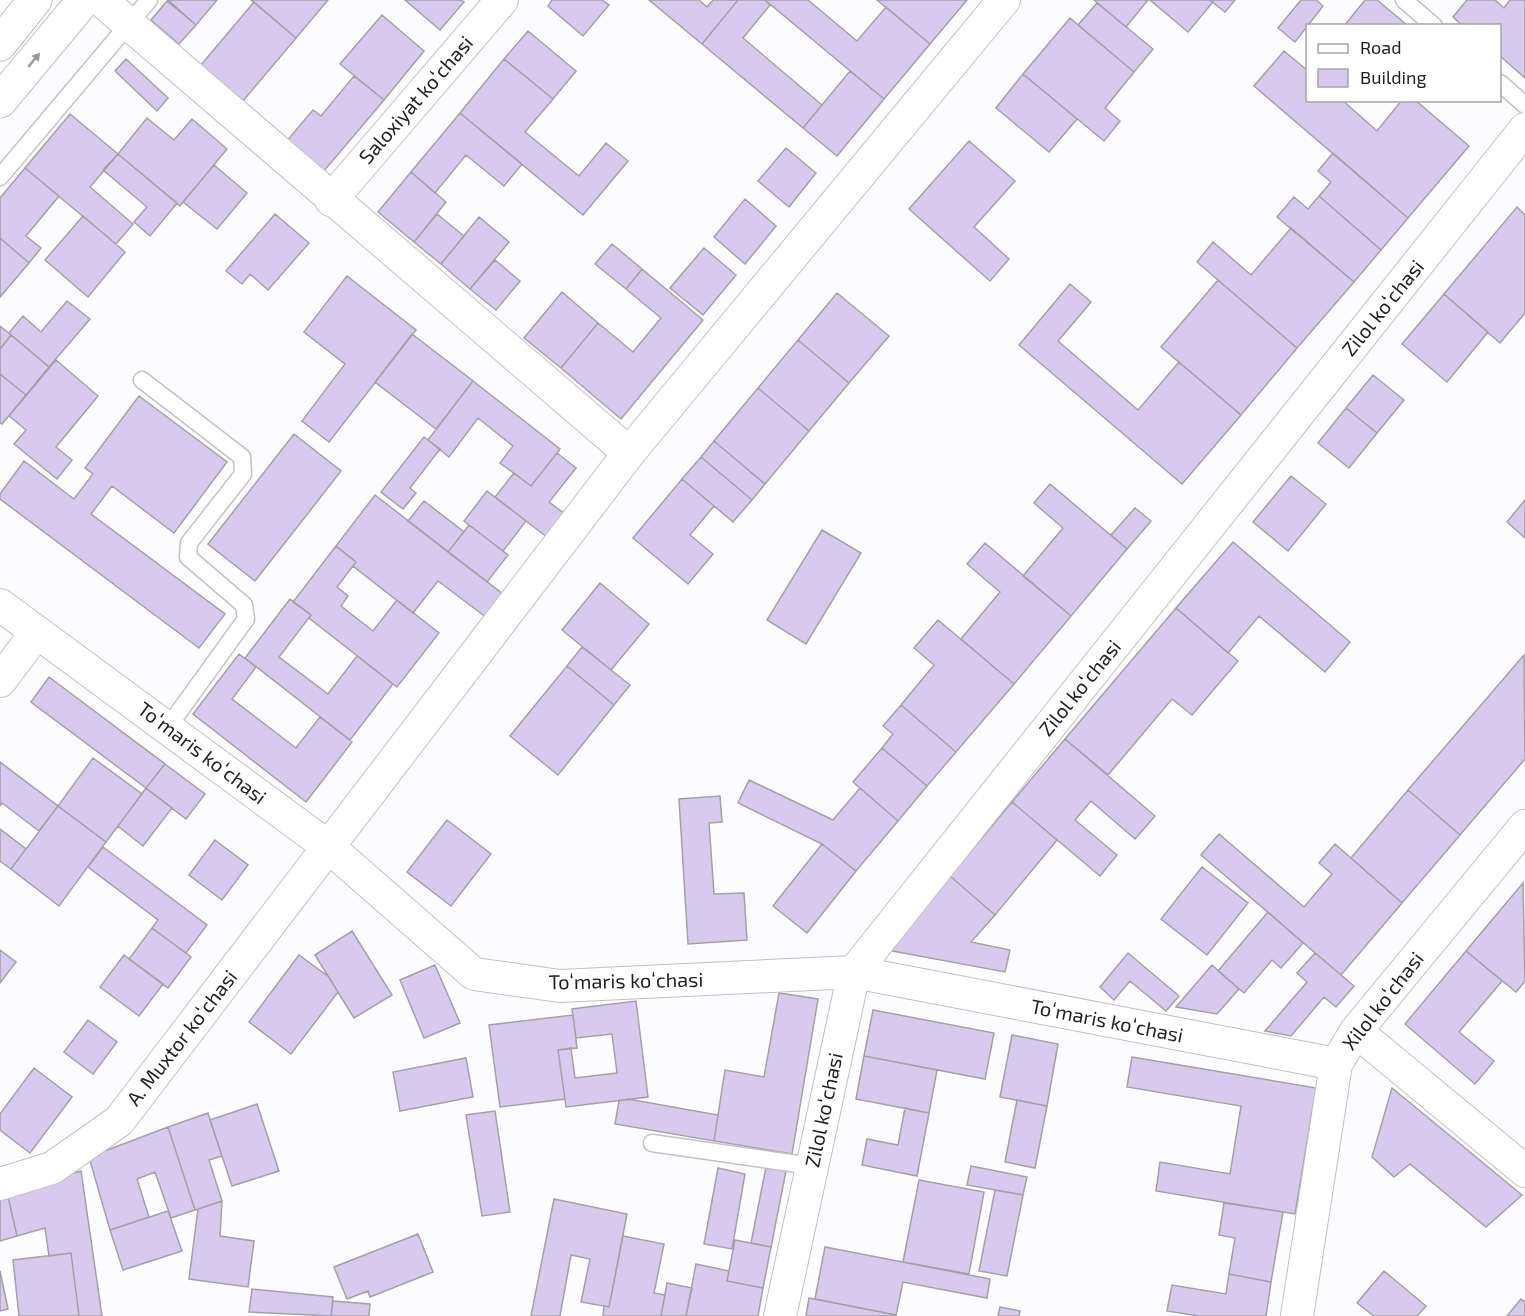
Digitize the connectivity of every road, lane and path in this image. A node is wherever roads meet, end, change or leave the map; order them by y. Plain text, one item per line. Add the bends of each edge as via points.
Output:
1 (35, 0) edge
2 (101, 0) edge
3 (149, 0) edge
4 (502, 0) edge
5 (1004, 0) edge
6 (1404, 0) edge
7 (77, 9) edge
8 (1432, 24) edge
9 (128, 25) junction
10 (0, 44) edge
11 (1501, 84) edge
12 (0, 101) edge
13 (1525, 105) edge
14 (1525, 129) edge
15 (0, 177) edge
16 (331, 200) junction
17 (142, 380) dead end
18 (629, 453) junction
19 (0, 605) edge
20 (37, 632) junction
21 (0, 681) edge
22 (168, 727) junction
23 (1525, 826) edge
24 (330, 848) junction
25 (854, 972) junction
26 (1356, 1031) junction
27 (1336, 1064) junction
28 (652, 1143) dead end
29 (812, 1166) junction
30 (1525, 1171) edge
31 (0, 1184) edge
32 (780, 1316) edge
33 (1298, 1316) edge

1 - 10 main road
2 - 9 street
3 - 9 lane
4 - 16 street, Saloxiyat koʻchasi
5 - 18 street, A. Muxtor koʻchasi
6 - 8 lane
12 -> 7 main road
9 - 15 lane
9 - 16 street
11 - 13 lane
14 - 25 street, Zilol koʻchasi
16 - 18 street
17 - 22 lane via 242,457 243,474 189,543 188,557 244,605 246,620
18 - 24 street, A. Muxtor koʻchasi
19 - 20 street, Toʻmaris koʻchasi
20 - 21 street
20 - 22 street, Toʻmaris koʻchasi
22 - 24 street, Toʻmaris koʻchasi
23 - 26 street, Xilol koʻchasi
24 - 25 street, Toʻmaris koʻchasi via 474,974 560,986
24 - 31 street, A. Muxtor koʻchasi via 119,1121 52,1168
25 - 27 street, Toʻmaris koʻchasi
25 - 29 street, Zilol koʻchasi
26 - 27 street, Xilol koʻchasi
26 - 30 street
27 - 33 street, Xilol koʻchasi
28 - 29 lane
29 - 32 street, Zilol koʻchasi

